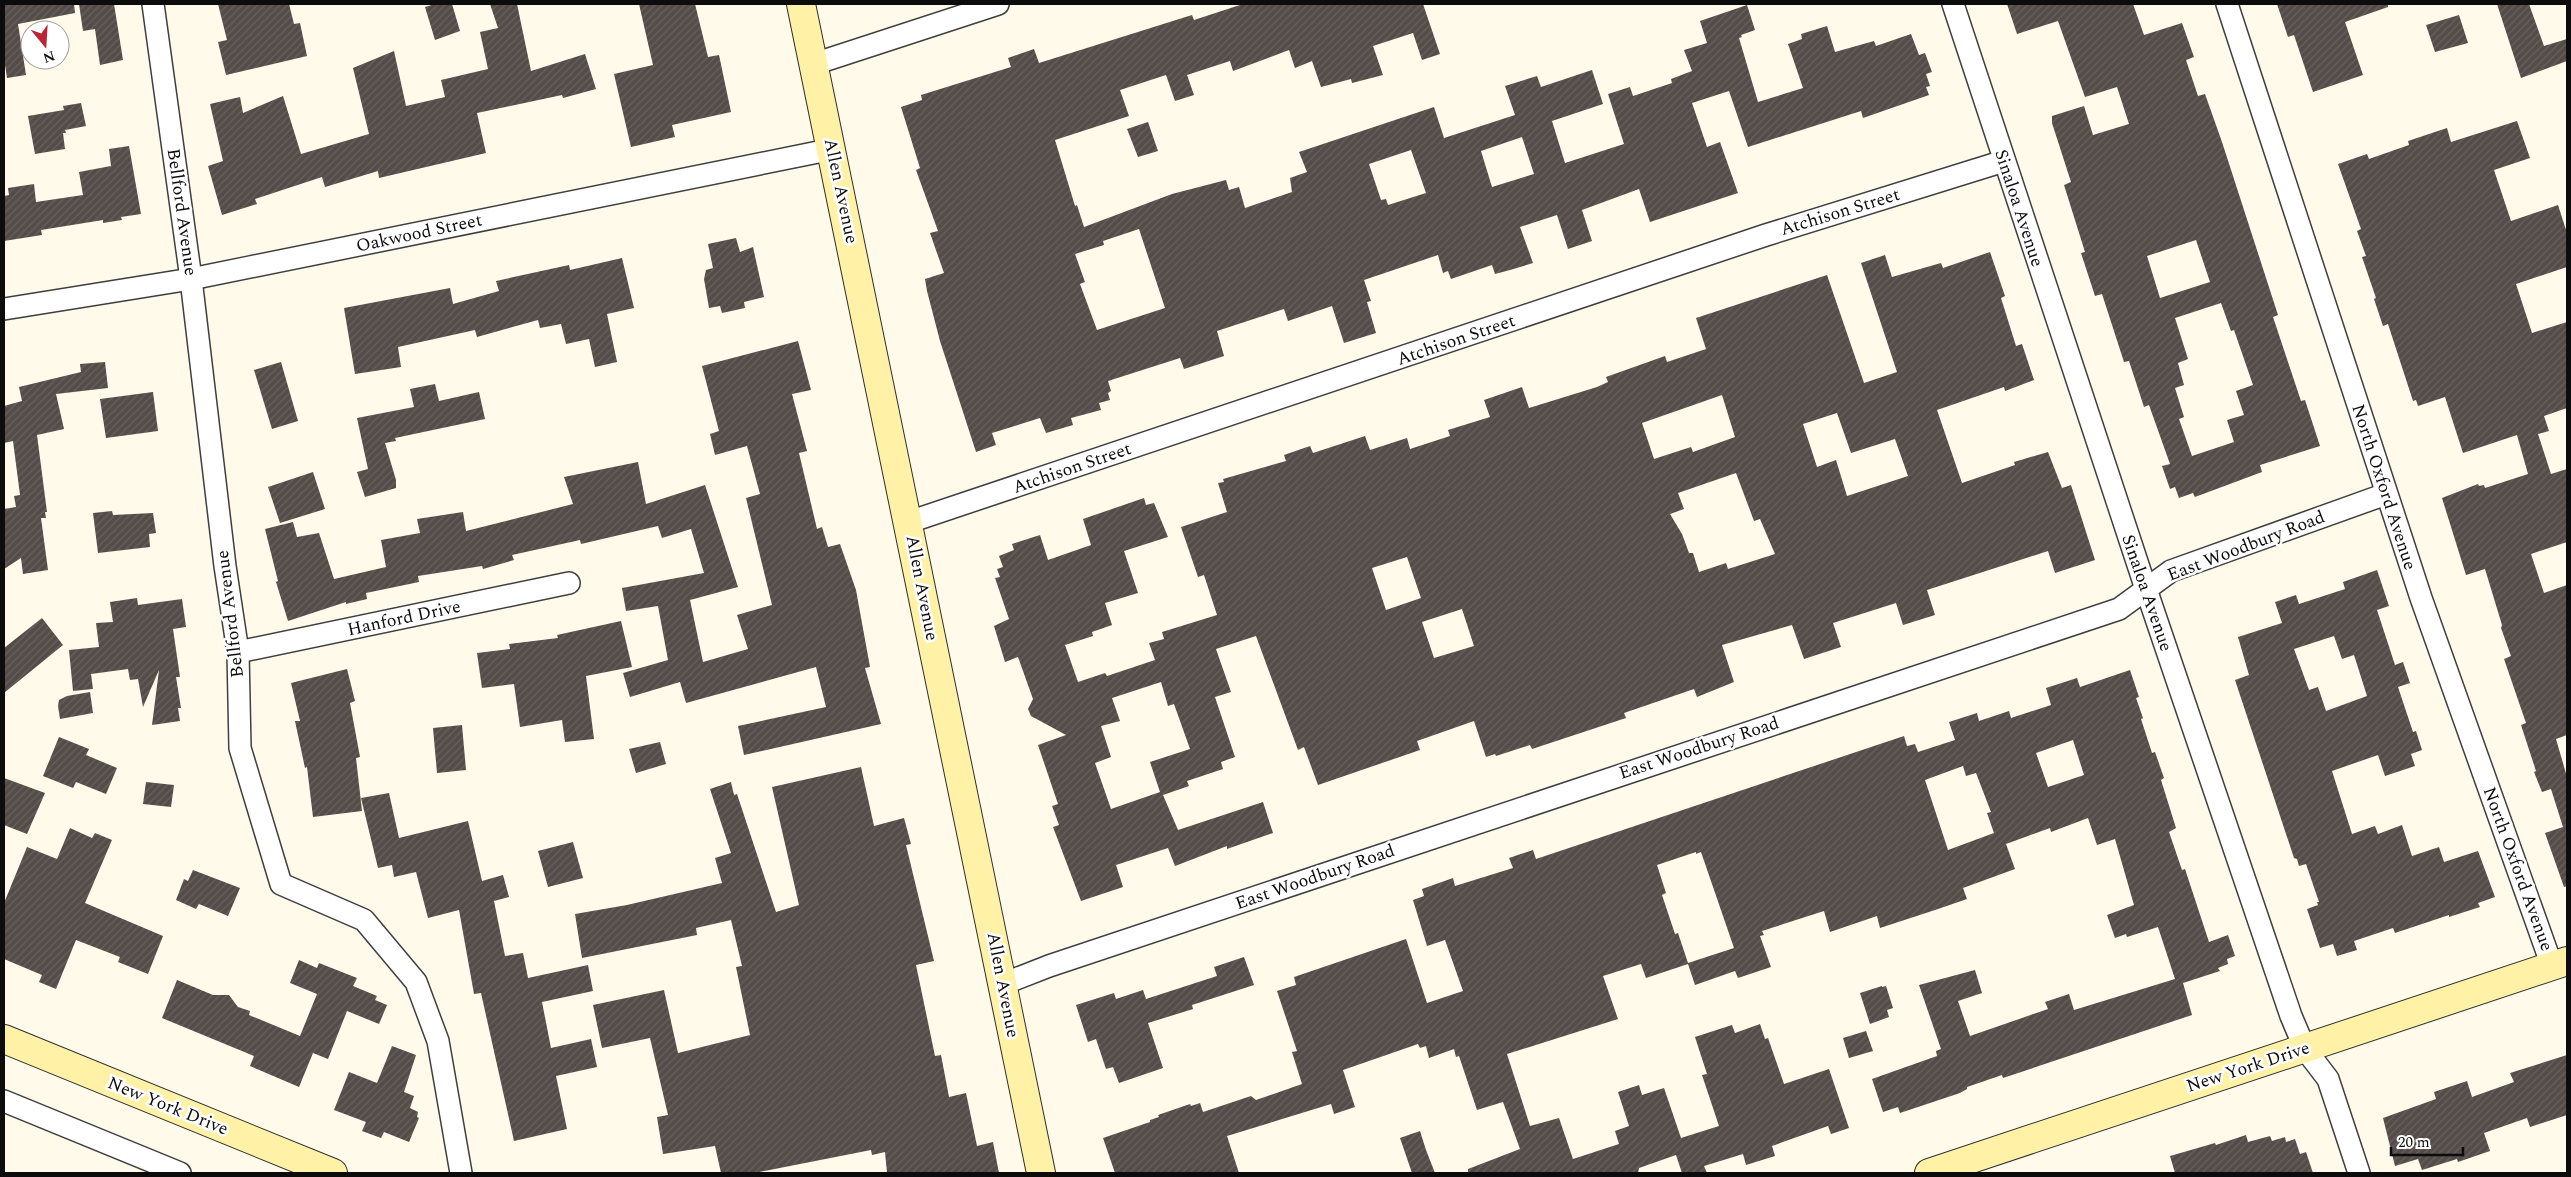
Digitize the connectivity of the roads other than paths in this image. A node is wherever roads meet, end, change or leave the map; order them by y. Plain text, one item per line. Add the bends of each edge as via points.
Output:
1 (153, 4) edge
2 (801, 4) edge
3 (998, 4) edge
4 (1953, 4) edge
5 (2227, 4) edge
6 (814, 64) junction
7 (833, 148) junction
8 (2004, 161) junction
9 (191, 279) junction
10 (4, 309) edge
11 (2386, 494) junction
12 (909, 522) junction
13 (569, 583) dead end
14 (2146, 589) junction
15 (238, 652) junction
16 (2560, 964) edge
17 (1003, 984) junction
18 (4, 1039) edge
19 (2305, 1049) junction
20 (4, 1101) edge
21 (180, 1173) edge
22 (333, 1173) edge
23 (461, 1173) edge
24 (1041, 1173) edge
25 (1929, 1173) edge
26 (2359, 1173) edge

1 - 9 street, Bellford Avenue
2 - 6 street, Allen Avenue
3 - 6 street
4 - 8 street, Sinaloa Avenue
5 - 11 street, North Oxford Avenue
6 - 7 street, Allen Avenue
7 - 9 street, Oakwood Street
7 - 12 street, Allen Avenue
8 - 12 street, Atchison Street via 1766,235
8 - 14 street, Sinaloa Avenue
9 - 10 street, Oakwood Street
9 - 15 street, Bellford Avenue via 224,566
11 - 14 street, East Woodbury Road via 2171,571
11 - 16 street, North Oxford Avenue via 2420,598
12 - 17 street, Allen Avenue
13 - 15 street, Hanford Drive
14 - 17 street, East Woodbury Road via 2119,609 1606,778
14 - 19 street, Sinaloa Avenue
15 - 23 street, Bellford Avenue via 240,748 281,884 364,920 416,982 438,1041
16 - 19 street, New York Drive
17 - 24 street, Allen Avenue
18 - 22 street, New York Drive
19 - 25 street, New York Drive
19 - 26 street, Sinaloa Avenue via 2328,1079
20 - 21 street

